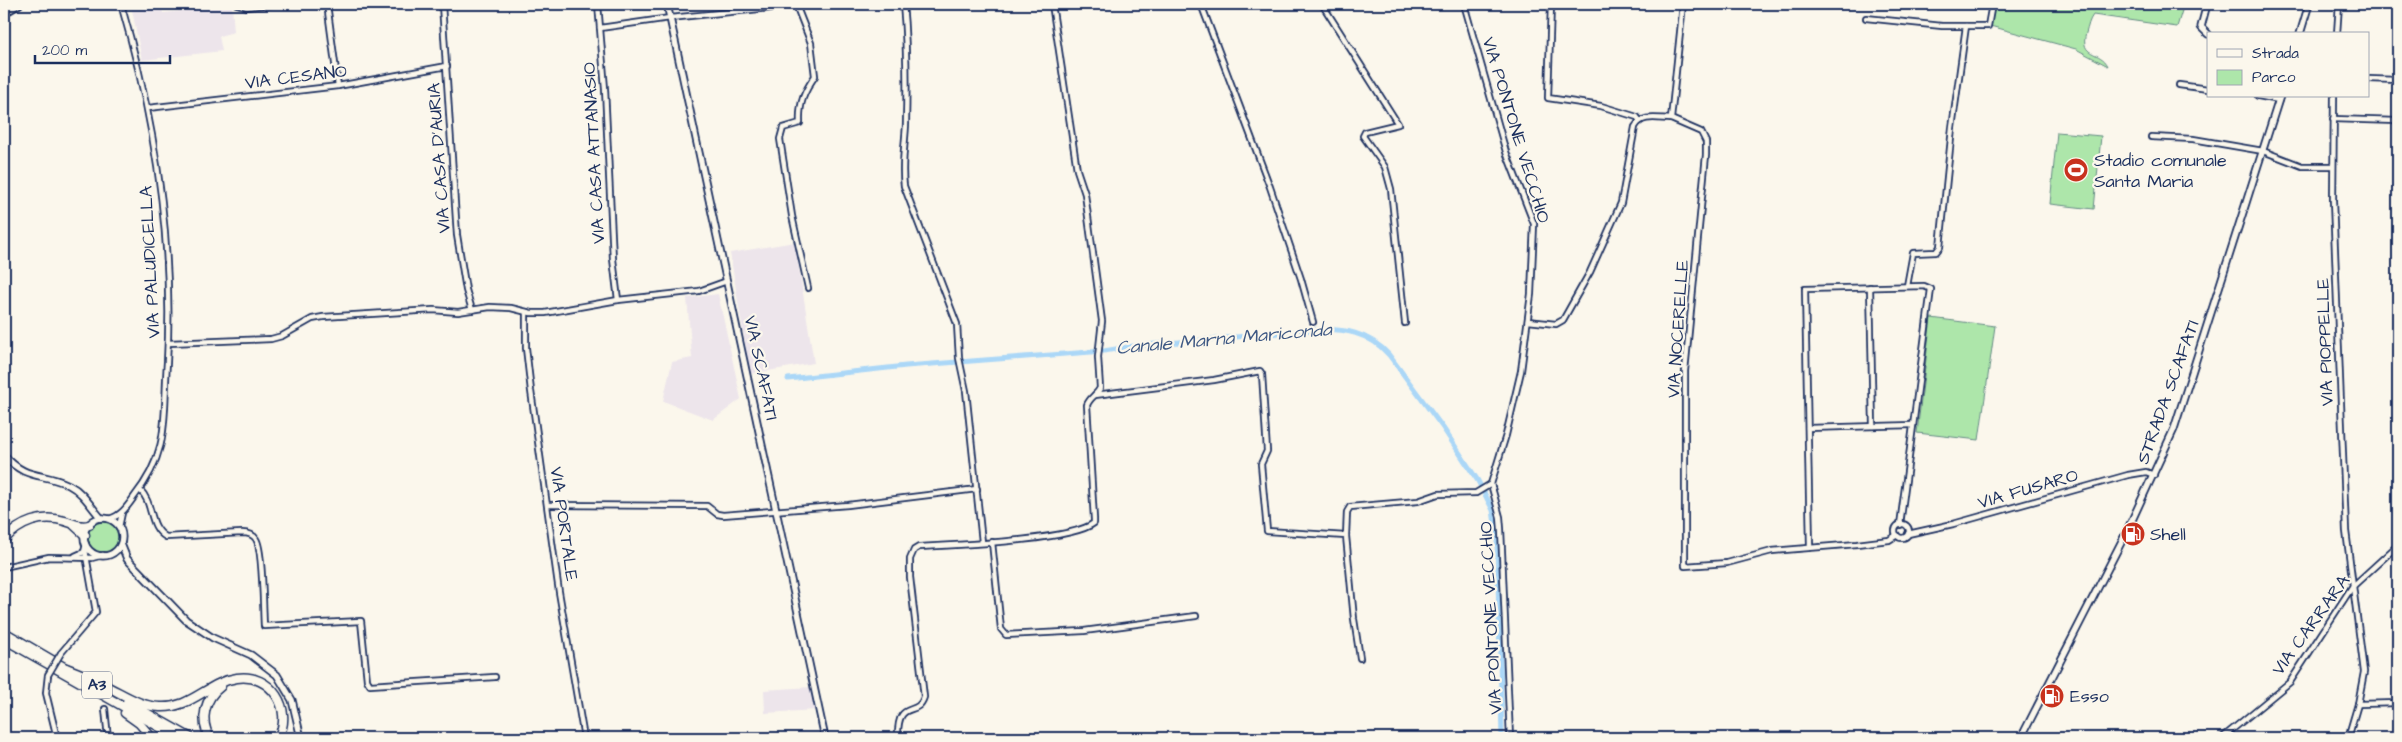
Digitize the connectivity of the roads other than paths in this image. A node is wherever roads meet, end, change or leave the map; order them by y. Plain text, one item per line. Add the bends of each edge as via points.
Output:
1 (19, 4) edge
2 (121, 4) edge
3 (238, 4) edge
4 (273, 4) edge
5 (327, 4) edge
6 (442, 4) edge
7 (598, 4) edge
8 (667, 4) edge
9 (811, 4) edge
10 (902, 4) edge
11 (1052, 4) edge
12 (1201, 4) edge
13 (1322, 4) edge
14 (1464, 4) edge
15 (1551, 4) edge
16 (1683, 4) edge
17 (1992, 4) edge
18 (2207, 4) edge
19 (2309, 4) edge
20 (2339, 4) edge
21 (768, 5) edge
22 (796, 5) junction
23 (4, 12) edge
24 (670, 18) junction
25 (1866, 18) dead end
26 (1966, 26) junction
27 (600, 28) junction
28 (2301, 32) edge
29 (2337, 32) edge
30 (2207, 33) edge
31 (447, 66) junction
32 (2370, 79) edge
33 (2398, 80) edge
34 (2179, 85) dead end
35 (338, 86) junction
36 (2207, 89) edge
37 (2279, 98) edge
38 (2334, 98) edge
39 (148, 108) junction
40 (2333, 119) junction
41 (1671, 120) junction
42 (1640, 121) junction
43 (2398, 121) edge
44 (2151, 137) dead end
45 (2263, 151) junction
46 (2332, 166) junction
47 (727, 281) junction
48 (1870, 286) junction
49 (1907, 286) junction
50 (808, 288) dead end
51 (618, 300) junction
52 (472, 310) junction
53 (526, 312) junction
54 (1528, 321) junction
55 (1313, 322) dead end
56 (1405, 324) dead end
57 (169, 343) junction
58 (1094, 396) junction
59 (1913, 425) junction
60 (1873, 426) junction
61 (1808, 428) junction
62 (4, 455) edge
63 (2154, 475) junction
64 (1489, 485) junction
65 (977, 489) junction
66 (140, 490) junction
67 (548, 505) junction
68 (90, 507) junction
69 (123, 512) junction
70 (777, 512) junction
71 (102, 518) junction
72 (109, 519) junction
73 (72, 524) junction
74 (90, 524) junction
75 (1900, 525) junction
76 (119, 527) junction
77 (1908, 534) junction
78 (85, 535) junction
79 (1346, 536) junction
80 (1897, 536) junction
81 (4, 540) edge
82 (982, 542) junction
83 (992, 542) junction
84 (121, 544) junction
85 (2398, 545) edge
86 (86, 547) junction
87 (1810, 547) junction
88 (112, 553) junction
89 (100, 556) junction
90 (72, 557) junction
91 (86, 558) junction
92 (127, 558) junction
93 (1685, 562) joint
94 (4, 567) edge
95 (89, 567) junction
96 (2352, 587) junction
97 (1196, 616) dead end
98 (4, 632) edge
99 (4, 639) edge
100 (1360, 658) dead end
101 (64, 670) junction
102 (495, 677) dead end
103 (229, 680) junction
104 (2398, 703) edge
105 (2358, 704) junction
106 (105, 709) dead end
107 (2021, 737) edge
108 (56, 738) edge
109 (108, 738) edge
110 (152, 738) edge
111 (179, 738) edge
112 (191, 738) edge
113 (210, 738) edge
114 (278, 738) edge
115 (301, 738) edge
116 (584, 738) edge
117 (825, 738) edge
118 (898, 738) edge
119 (1510, 738) edge
120 (2000, 738) edge
121 (2222, 738) edge
122 (2348, 738) edge

1 - 23 main road
2 - 39 street, VIA PALUDICELLA
3 - 4 street via 247,7
5 - 35 street
6 - 31 street, VIA CASA D'AURIA
7 - 27 street, VIA CASA ATTANASIO
8 - 24 street, VIA SCAFATI
9 - 22 street
10 - 65 street via 907,100 904,186 957,324
11 - 58 street via 1077,170 1085,194 1102,321 1098,357 1100,388
12 - 55 street via 1270,188
13 - 56 street via 1398,124 1365,132 1363,136 1385,167 1391,189
14 - 54 street, VIA PONTONE VECCHIO via 1506,152 1534,224
15 - 42 street via 1548,98 1601,106 1638,117
16 - 41 street
17 - 26 street via 1988,26
18 - 30 street via 2201,27
19 - 28 street
20 - 29 street
21 - 22 street
21 - 24 street
22 - 50 street via 811,43 815,76 803,93 800,123 783,128 780,139
24 - 27 street
24 - 47 street, VIA SCAFATI
25 - 26 street
26 - 49 street via 1940,247 1936,252 1914,253
27 - 51 street, VIA CASA ATTANASIO
31 - 35 street, VIA CESANO
31 - 52 street, VIA CASA D'AURIA via 457,234
32 - 33 street
34 - 36 street
35 - 39 street, VIA CESANO
37 - 45 street, STRADA SCAFATI
38 - 40 street, VIA PIOPPELLE
39 - 57 street, VIA PALUDICELLA via 166,227
40 - 43 street
40 - 46 street, VIA PIOPPELLE
41 - 42 street, VIA NOCERELLE via 1645,118
41 - 93 street, VIA NOCERELLE via 1697,129 1706,142 1685,371
42 - 54 street via 1635,128 1622,203 1590,272 1563,320 1556,324
44 - 45 street via 2193,139
45 - 46 street via 2302,166
45 - 63 street, STRADA SCAFATI via 2174,429
46 - 96 street, VIA PIOPPELLE via 2346,531
47 - 51 street via 693,292
47 - 70 street, VIA SCAFATI
48 - 49 street
48 - 60 street
48 - 61 street via 1805,289
49 - 59 street via 1926,286 1931,291
51 - 53 street via 545,313
52 - 53 street via 505,307
52 - 57 street via 322,317 271,339
53 - 67 street, VIA PORTALE via 527,358
54 - 64 street, VIA PONTONE VECCHIO via 1521,371 1506,435
57 - 66 street, VIA PALUDICELLA via 164,437 155,466
58 - 79 street via 1260,371 1267,450 1261,464 1267,530
58 - 83 street via 1089,398 1087,405 1094,524 1060,536
59 - 60 street
59 - 75 street
60 - 61 street
61 - 87 street
62 - 68 street via 28,473 70,486 82,494
63 - 77 street, VIA FUSARO via 2146,472 2128,475
63 - 107 street, STRADA SCAFATI
64 - 79 street via 1476,493 1438,494 1418,501 1350,507
64 - 119 street, VIA PONTONE VECCHIO via 1501,529
65 - 70 street
65 - 82 street
66 - 69 street, VIA PALUDICELLA
66 - 102 street via 147,497 156,528 166,537 242,533 256,538 264,626 361,621 370,686
67 - 70 street via 707,506 723,516
67 - 116 street, VIA PORTALE
68 - 71 street
68 - 74 street
69 - 72 street, VIA PALUDICELLA
69 - 76 street, VIA PALUDICELLA
70 - 117 street, VIA SCAFATI
71 - 72 street
71 - 74 street
72 - 76 street
73 - 74 highway
73 - 78 highway
73 - 81 highway via 52,518 38,519 24,524
74 - 78 street
75 - 77 street via 1908,527
75 - 80 street via 1896,529
76 - 84 street
77 - 80 street, VIA FUSARO via 1903,538
78 - 86 street
79 - 100 street
80 - 87 street, VIA FUSARO via 1890,540
82 - 83 street
82 - 118 street via 919,547 911,552 910,577 924,697 919,704 901,714 897,722
83 - 97 street via 1001,629 1006,635 1084,631
84 - 88 street
84 - 92 street
85 - 96 street, VIA CARRARA
86 - 89 street
86 - 90 street via 81,554
86 - 91 street
87 - 93 street, VIA FUSARO via 1772,551 1727,563 1685,566
88 - 89 street
88 - 92 street
89 - 91 street
89 - 95 street via 90,562
90 - 91 street
90 - 94 street via 49,556
91 - 95 street
92 - 115 street via 186,620 213,638 251,655 277,675 292,700
95 - 108 street, bridge via 96,612 61,653 48,675 46,693
96 - 105 street, VIA PIOPPELLE via 2363,662
96 - 121 street, VIA CARRARA via 2290,682
98 - 101 highway, A3
99 - 101 highway, A3
101 - 103 highway, A3 via 136,702 159,707 182,704
101 - 110 highway, A3 via 130,716
101 - 111 highway, A3
101 - 112 highway, A3
103 - 113 highway via 216,690 206,706 206,728
103 - 114 highway, A3 via 254,679 274,691 282,706 284,721
104 - 105 street
105 - 122 street, VIA PIOPPELLE
106 - 109 street
107 - 120 street

